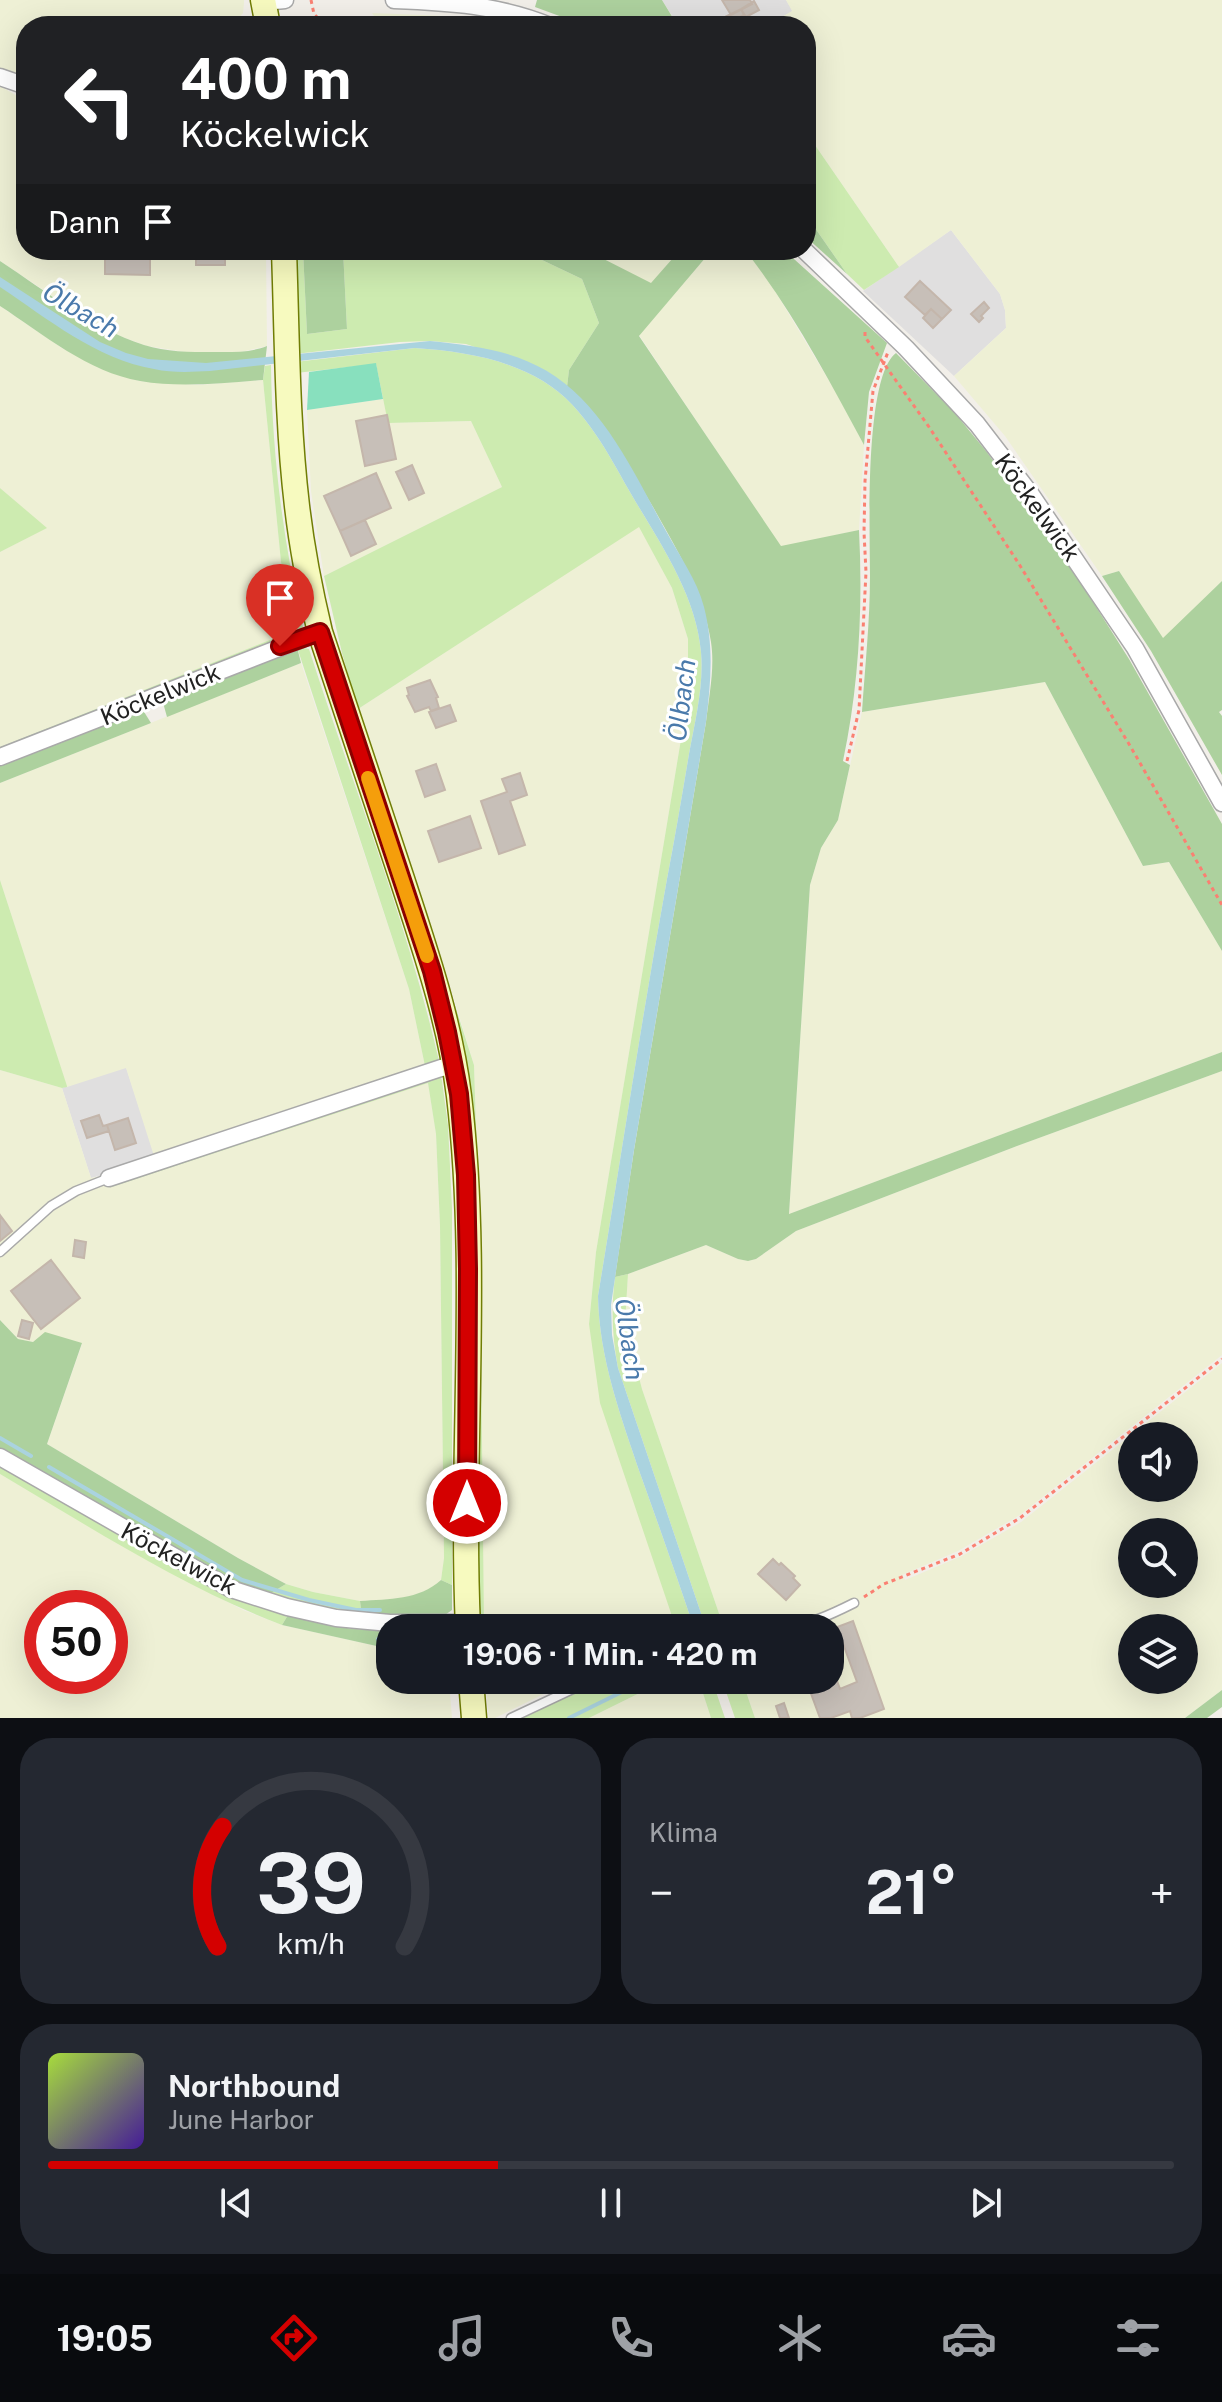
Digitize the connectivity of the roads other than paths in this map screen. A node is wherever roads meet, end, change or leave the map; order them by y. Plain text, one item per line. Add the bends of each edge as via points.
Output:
1 (394, 0) edge
2 (518, 16) edge
3 (284, 260) edge
4 (814, 260) edge
5 (320, 632) junction
6 (0, 757) edge
7 (1222, 803) edge
8 (454, 1066) junction
9 (109, 1178) joint
10 (0, 1252) edge
11 (0, 1457) edge
12 (854, 1603) road end
13 (468, 1614) edge
14 (834, 1614) edge
15 (376, 1622) edge
16 (472, 1694) edge
17 (562, 1694) edge
18 (474, 1718) edge
19 (511, 1718) edge

1 - 2 street via 458,4
3 - 5 main road via 296,504
4 - 7 street, Köckelwick via 977,424 1066,543 1135,648
5 - 6 street, Köckelwick
5 - 8 main road via 432,971
8 - 9 street
8 - 13 main road via 466,1175
9 - 10 lane via 51,1206
11 - 15 street, Köckelwick via 231,1589 287,1607
12 - 14 lane
16 - 18 main road
17 - 19 lane

